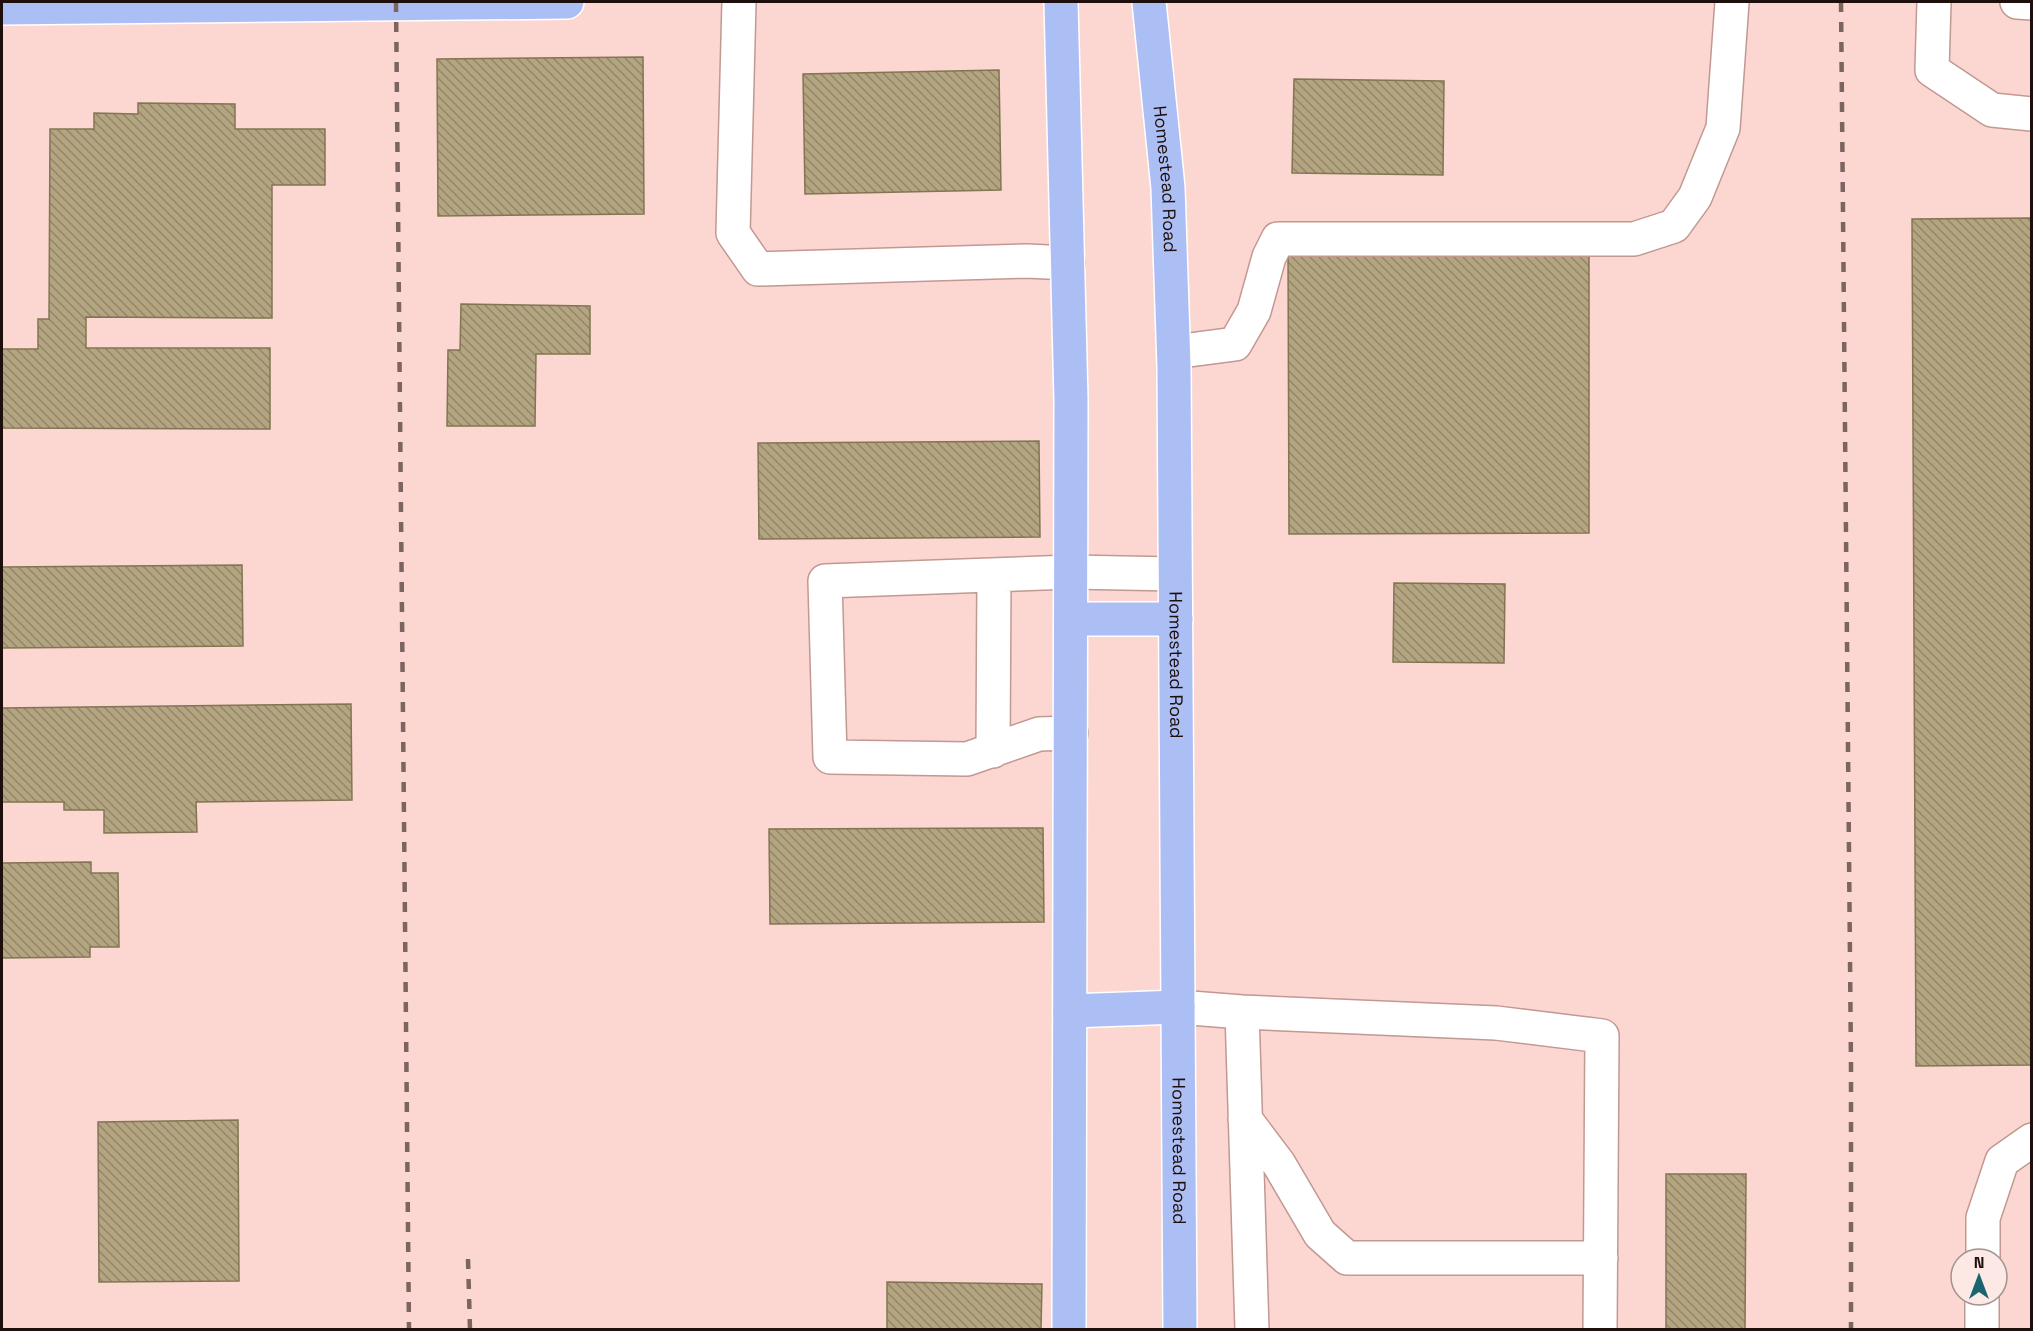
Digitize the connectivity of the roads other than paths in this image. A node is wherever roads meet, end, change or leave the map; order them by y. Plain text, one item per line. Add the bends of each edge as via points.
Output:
1 (567, 2) edge
2 (739, 2) edge
3 (1061, 2) edge
4 (1149, 2) edge
5 (1732, 2) edge
6 (1934, 2) edge
7 (2017, 2) edge
8 (283, 3) edge
9 (2031, 3) edge
10 (2, 8) edge
11 (2031, 114) edge
12 (1068, 262) junction
13 (1173, 352) junction
14 (1071, 572) junction
15 (994, 574) junction
16 (1176, 574) junction
17 (1071, 619) junction
18 (1176, 619) junction
19 (1071, 733) junction
20 (993, 751) junction
21 (1178, 1007) junction
22 (1070, 1011) junction
23 (1242, 1012) junction
24 (1245, 1119) junction
25 (2031, 1140) edge
26 (1983, 1247) edge
27 (1601, 1258) junction
28 (1982, 1307) edge
29 (1069, 1329) edge
30 (1180, 1329) edge
31 (1252, 1329) edge
32 (1600, 1329) edge
33 (1982, 1329) edge

1 - 8 main road
2 - 12 street via 733,233 758,269
3 - 12 main road
4 - 13 main road, Homestead Road via 1168,188
5 - 13 street via 1723,128 1695,197 1674,226 1634,239 1278,239 1254,311 1235,344
6 - 11 street via 1932,70 1992,110
7 - 9 street
8 - 10 main road
12 - 14 main road
13 - 16 main road, Homestead Road
14 - 15 street
14 - 16 street
14 - 17 main road
15 - 20 street
15 - 20 street via 825,581 831,757 968,759
16 - 18 main road, Homestead Road
17 - 18 main road
17 - 19 main road
18 - 21 main road, Homestead Road
19 - 20 street via 1040,734
19 - 22 main road
21 - 22 main road
21 - 23 street
21 - 30 main road, Homestead Road
22 - 29 main road
23 - 24 street
23 - 27 street via 1496,1023 1602,1036
24 - 27 street via 1280,1164 1320,1234 1347,1258
24 - 31 street
25 - 26 street via 2002,1161 1983,1218
27 - 32 street
28 - 33 street

